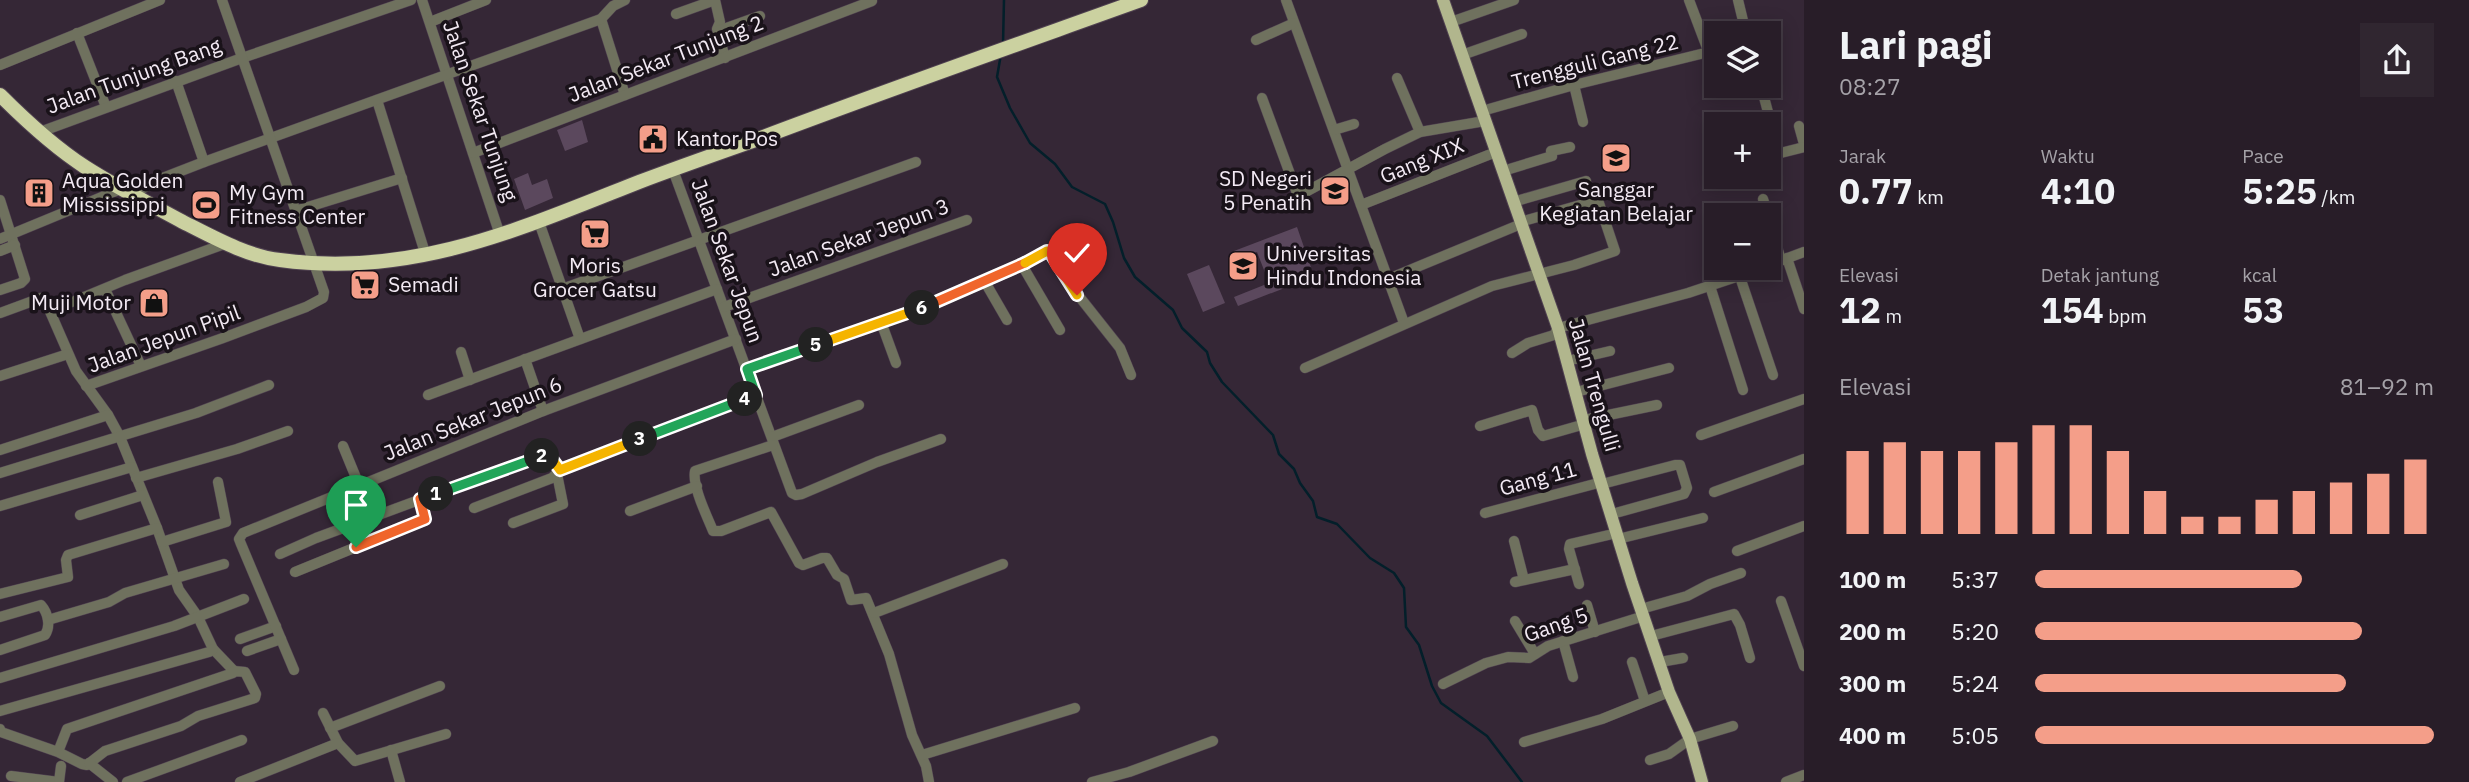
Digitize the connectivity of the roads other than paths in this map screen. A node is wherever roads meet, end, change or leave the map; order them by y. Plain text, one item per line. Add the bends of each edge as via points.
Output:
1 (160, 0) edge
2 (222, 0) edge
3 (411, 0) edge
4 (422, 0) edge
5 (486, 0) edge
6 (625, 0) edge
7 (1286, 0) edge
8 (1443, 0) edge
9 (1514, 0) edge
10 (1689, 0) edge
11 (1738, 0) edge
12 (872, 1) edge
13 (1132, 1) edge
14 (676, 14) dead end
15 (760, 16) dead end
16 (601, 19) junction
17 (1743, 21) edge
18 (429, 22) junction
19 (1451, 22) junction
20 (1294, 23) junction
21 (718, 31) junction
22 (1704, 32) edge
23 (77, 33) junction
24 (1522, 34) dead end
25 (1256, 40) dead end
26 (1704, 54) edge
27 (1462, 55) junction
28 (242, 58) junction
29 (725, 58) junction
30 (0, 65) edge
31 (447, 75) junction
32 (1397, 78) dead end
33 (176, 82) junction
34 (1574, 85) junction
35 (0, 95) edge
36 (625, 95) junction
37 (1262, 98) dead end
38 (377, 100) junction
39 (106, 107) junction
40 (1483, 116) junction
41 (1583, 122) dead end
42 (1354, 124) dead end
43 (1799, 126) dead end
44 (1334, 130) junction
45 (40, 132) junction
46 (1420, 132) junction
47 (272, 138) junction
48 (1804, 145) edge
49 (1570, 146) dead end
50 (1496, 152) junction
51 (1781, 152) edge
52 (473, 153) junction
53 (204, 162) junction
54 (916, 162) dead end
55 (1348, 168) junction
56 (673, 170) junction
57 (1503, 172) junction
58 (402, 178) junction
59 (1586, 181) dead end
60 (127, 192) junction
61 (1763, 199) dead end
62 (0, 200) edge
63 (1514, 202) junction
64 (1764, 203) edge
65 (1361, 205) junction
66 (295, 211) junction
67 (967, 220) dead end
68 (539, 222) junction
69 (1521, 223) junction
70 (4, 225) edge
71 (500, 235) junction
72 (0, 239) edge
73 (13, 240) junction
74 (699, 240) junction
75 (227, 243) junction
76 (0, 251) edge
77 (1781, 251) edge
78 (1804, 252) edge
79 (426, 256) junction
80 (1784, 259) junction
81 (1781, 260) edge
82 (313, 263) junction
83 (1022, 265) junction
84 (1538, 273) junction
85 (1388, 279) junction
86 (1730, 280) edge
87 (1741, 280) edge
88 (985, 282) junction
89 (1710, 286) junction
90 (105, 289) junction
91 (562, 289) junction
92 (717, 289) junction
93 (0, 290) edge
94 (724, 307) junction
95 (1804, 309) edge
96 (50, 311) junction
97 (0, 313) edge
98 (1007, 320) dead end
99 (880, 322) junction
100 (1405, 323) junction
101 (1558, 328) junction
102 (1060, 330) dead end
103 (580, 339) junction
104 (736, 339) junction
105 (1610, 351) dead end
106 (461, 352) dead end
107 (68, 354) junction
108 (1512, 354) dead end
109 (525, 359) junction
110 (1567, 361) junction
111 (896, 363) dead end
112 (141, 366) junction
113 (1305, 368) dead end
114 (747, 369) junction
115 (1669, 369) dead end
116 (1131, 375) dead end
117 (1773, 375) dead end
118 (0, 376) edge
119 (470, 380) junction
120 (269, 385) dead end
121 (86, 386) junction
122 (1743, 390) dead end
123 (1576, 392) junction
124 (428, 395) dead end
125 (756, 395) junction
126 (1804, 399) edge
127 (859, 405) dead end
128 (1657, 405) dead end
129 (543, 411) junction
130 (108, 415) junction
131 (1584, 422) junction
132 (1480, 426) dead end
133 (288, 431) dead end
134 (1700, 435) dead end
135 (120, 437) junction
136 (941, 439) dead end
137 (772, 441) junction
138 (342, 446) dead end
139 (0, 450) edge
140 (1804, 459) edge
141 (132, 467) junction
142 (559, 472) junction
143 (0, 473) edge
144 (136, 478) junction
145 (218, 482) dead end
146 (1602, 483) junction
147 (359, 485) junction
148 (697, 486) junction
149 (1714, 492) dead end
150 (143, 495) junction
151 (420, 499) junction
152 (0, 506) edge
153 (474, 508) dead end
154 (630, 511) dead end
155 (1485, 513) dead end
156 (1612, 514) junction
157 (80, 515) dead end
158 (1703, 518) dead end
159 (513, 523) dead end
160 (1804, 526) edge
161 (157, 528) junction
162 (1617, 536) junction
163 (1514, 541) dead end
164 (162, 542) junction
165 (1737, 551) dead end
166 (280, 554) dead end
167 (224, 564) dead end
168 (1003, 564) dead end
169 (1575, 569) junction
170 (295, 572) dead end
171 (1741, 573) dead end
172 (174, 580) junction
173 (1579, 584) dead end
174 (0, 594) edge
175 (244, 599) dead end
176 (1781, 601) dead end
177 (1587, 605) dead end
178 (1642, 612) junction
179 (874, 613) junction
180 (0, 617) edge
181 (198, 617) junction
182 (48, 620) junction
183 (1515, 621) dead end
184 (276, 626) junction
185 (1595, 632) junction
186 (1651, 636) junction
187 (240, 639) dead end
188 (281, 639) junction
189 (1563, 641) junction
190 (213, 649) junction
191 (0, 650) edge
192 (247, 651) dead end
193 (1535, 654) junction
194 (1684, 658) dead end
195 (1750, 659) dead end
196 (1632, 662) dead end
197 (1660, 662) junction
198 (1804, 666) edge
199 (294, 670) dead end
200 (234, 671) junction
201 (1573, 677) dead end
202 (0, 678) edge
203 (1443, 684) dead end
204 (440, 686) dead end
205 (1670, 692) junction
206 (1645, 701) junction
207 (1075, 708) dead end
208 (0, 711) edge
209 (323, 713) dead end
210 (1733, 726) dead end
211 (330, 728) junction
212 (0, 729) edge
213 (446, 734) dead end
214 (1690, 739) junction
215 (242, 740) dead end
216 (1213, 740) dead end
217 (1524, 742) dead end
218 (338, 743) junction
219 (391, 750) junction
220 (58, 751) junction
221 (922, 755) junction
222 (1650, 760) dead end
223 (89, 764) junction
224 (61, 766) dead end
225 (1804, 775) edge
226 (11, 776) dead end
227 (59, 782) edge
228 (113, 782) edge
229 (127, 782) edge
230 (240, 782) edge
231 (400, 782) edge
232 (929, 782) edge
233 (1092, 782) edge
234 (1702, 782) edge
235 (1786, 782) edge

1 - 23 street
2 - 28 street, Jalan Jepun Pipil
3 - 28 street, Jalan Tunjung Bang
4 - 18 street, Jalan Sekar Tunjung
5 - 18 street
6 - 16 street
7 - 20 street
8 - 19 main road, Jalan Trengulli
9 - 19 street
10 - 22 street
11 - 17 street
12 - 29 street, Jalan Sekar Tunjung 2
13 - 56 highway
14 - 21 street via 715,0
15 - 21 street
16 - 31 street
16 - 36 street
18 - 31 street, Jalan Sekar Tunjung
19 - 27 main road, Jalan Trengulli
20 - 25 street
20 - 44 street
21 - 29 street
23 - 30 street
23 - 39 street
24 - 27 street
26 - 34 street, Trengguli Gang 22
27 - 40 main road, Jalan Trengulli
28 - 33 street, Jalan Tunjung Bang
28 - 47 street, Jalan Jepun Pipil
29 - 36 street, Jalan Sekar Tunjung 2
31 - 38 street
31 - 52 street, Jalan Sekar Tunjung
32 - 46 street
33 - 39 street, Jalan Tunjung Bang
33 - 53 street
34 - 40 street, Trengguli Gang 22
34 - 41 street
35 - 45 highway
36 - 52 street, Jalan Sekar Tunjung 2
37 - 55 street, Trengguli Gang 22 via 1297,193 1302,195
38 - 47 street
38 - 58 street
39 - 45 street, Jalan Tunjung Bang
40 - 46 street, Trengguli Gang 22
40 - 50 main road, Jalan Trengulli
42 - 44 street
43 - 48 street
44 - 55 street
45 - 60 highway
46 - 55 street, Trengguli Gang 22
47 - 53 street
47 - 66 street, Jalan Jepun Pipil
48 - 51 street
49 - 57 street
50 - 57 main road, Jalan Trengulli
50 - 65 street, Gang XIX
52 - 71 street, Jalan Sekar Tunjung
53 - 60 street
54 - 74 street
55 - 65 street
56 - 68 highway
56 - 74 street, Jalan Sekar Jepun
57 - 63 main road, Jalan Trengulli
58 - 66 street
58 - 79 street
59 - 63 street
60 - 73 street
60 - 75 highway
61 - 64 street
62 - 70 street
63 - 69 main road, Jalan Trengulli
65 - 85 street
66 - 82 street, Jalan Jepun Pipil
67 - 94 street, Jalan Sekar Jepun 3
68 - 71 highway
68 - 91 street
69 - 84 main road, Jalan Trengulli
69 - 84 street via 1598,200 1615,247 1609,255
69 - 85 street
70 - 73 street
71 - 79 highway
72 - 73 street
73 - 76 street
73 - 93 street via 24,280
74 - 91 street
74 - 92 street, Jalan Sekar Jepun
75 - 82 highway via 259,256
75 - 90 street
77 - 80 street
78 - 80 street
79 - 82 highway
80 - 81 street
80 - 95 street
82 - 112 street, Jalan Jepun Pipil via 324,292 319,302
83 - 88 street
83 - 102 street
83 - 116 street via 1047,251 1051,254 1120,348
84 - 100 street via 1492,286
84 - 101 main road, Jalan Trengulli
85 - 100 street
86 - 89 street
87 - 117 street
88 - 98 street
88 - 99 street
89 - 101 street
89 - 122 street
90 - 96 street
90 - 112 street
91 - 103 street
92 - 94 street, Jalan Sekar Jepun
92 - 103 street
94 - 104 street, Jalan Sekar Jepun
96 - 97 street via 41,298
96 - 107 street
99 - 111 street
99 - 114 street
100 - 113 street
101 - 108 street via 1554,335
101 - 110 main road, Jalan Trengulli
103 - 109 street
104 - 114 street, Jalan Sekar Jepun
104 - 129 street, Jalan Sekar Jepun 6
105 - 110 street
106 - 119 street
107 - 118 street
107 - 121 street
109 - 119 street
109 - 129 street
110 - 123 main road, Jalan Trengulli
112 - 121 street, Jalan Jepun Pipil
114 - 125 street, Jalan Sekar Jepun
115 - 123 street
119 - 124 street
120 - 135 street
121 - 130 street, Jalan Jepun Pipil
123 - 131 main road, Jalan Trengulli
125 - 137 street, Jalan Sekar Jepun
125 - 142 street
126 - 134 street
127 - 137 street
128 - 131 street
129 - 147 street, Jalan Sekar Jepun 6
130 - 135 street, Jalan Jepun Pipil
130 - 139 street
131 - 132 street via 1543,436 1532,410
131 - 146 main road, Jalan Trengulli
133 - 144 street
135 - 141 street, Jalan Jepun Pipil
135 - 143 street
136 - 137 street, Jalan Sekar Jepun via 796,495 789,489
137 - 148 street via 696,470
138 - 147 street
140 - 149 street
141 - 144 street, Jalan Jepun Pipil
141 - 152 street
142 - 151 street via 549,455 539,456
142 - 153 street
142 - 159 street via 563,504
144 - 150 street, Jalan Jepun Pipil
145 - 164 street via 224,524
146 - 155 street, Gang 11
146 - 156 main road, Jalan Trengulli
146 - 156 street, Gang 11 via 1675,465 1683,469 1684,494
147 - 184 street, Jalan Sekar Jepun 6 via 240,536
148 - 154 street
148 - 179 street via 713,531 771,512 799,564 829,560 844,579 851,600 866,598
150 - 157 street
150 - 161 street, Jalan Jepun Pipil
151 - 166 street
151 - 170 street via 425,519
156 - 162 main road, Jalan Trengulli
158 - 162 street
160 - 165 street
161 - 164 street, Jalan Jepun Pipil
161 - 174 street via 68,555 68,577
162 - 169 street via 1570,544
162 - 178 main road, Jalan Trengulli
163 - 169 street via 1519,581
164 - 172 street, Jalan Jepun Pipil
167 - 172 street
168 - 179 street
169 - 173 street
171 - 178 street, Gang 5
172 - 181 street, Jalan Jepun Pipil
172 - 182 street
175 - 181 street
176 - 198 street
177 - 185 street
178 - 185 street, Gang 5
178 - 186 main road, Jalan Trengulli
179 - 221 street
180 - 182 street via 41,605
181 - 190 street, Jalan Jepun Pipil
181 - 202 street
182 - 191 street via 45,635
183 - 193 street
184 - 187 street
184 - 188 street, Jalan Sekar Jepun 6
185 - 189 street, Gang 5
186 - 195 street via 1734,614
186 - 197 main road, Jalan Trengulli
188 - 192 street
188 - 199 street, Jalan Sekar Jepun 6
189 - 193 street, Gang 5
189 - 201 street
190 - 200 street, Jalan Jepun Pipil
190 - 208 street
193 - 203 street, Gang 5 via 1486,663
194 - 197 street
196 - 206 street
197 - 205 main road, Jalan Trengulli
200 - 220 street via 67,729
200 - 223 street, Jalan Jepun Pipil via 242,670 248,676 255,698 105,751
204 - 211 street
205 - 206 street
205 - 214 main road, Jalan Trengulli
206 - 217 street
207 - 221 street
209 - 211 street
210 - 214 street
211 - 218 street
212 - 220 street
213 - 219 street
214 - 222 street via 1669,754
214 - 234 main road, Jalan Trengulli
215 - 229 street
216 - 233 street
218 - 219 street via 355,761
218 - 230 street
219 - 231 street
220 - 223 street
221 - 232 street
223 - 228 street
224 - 227 street
225 - 235 street
226 - 227 street

